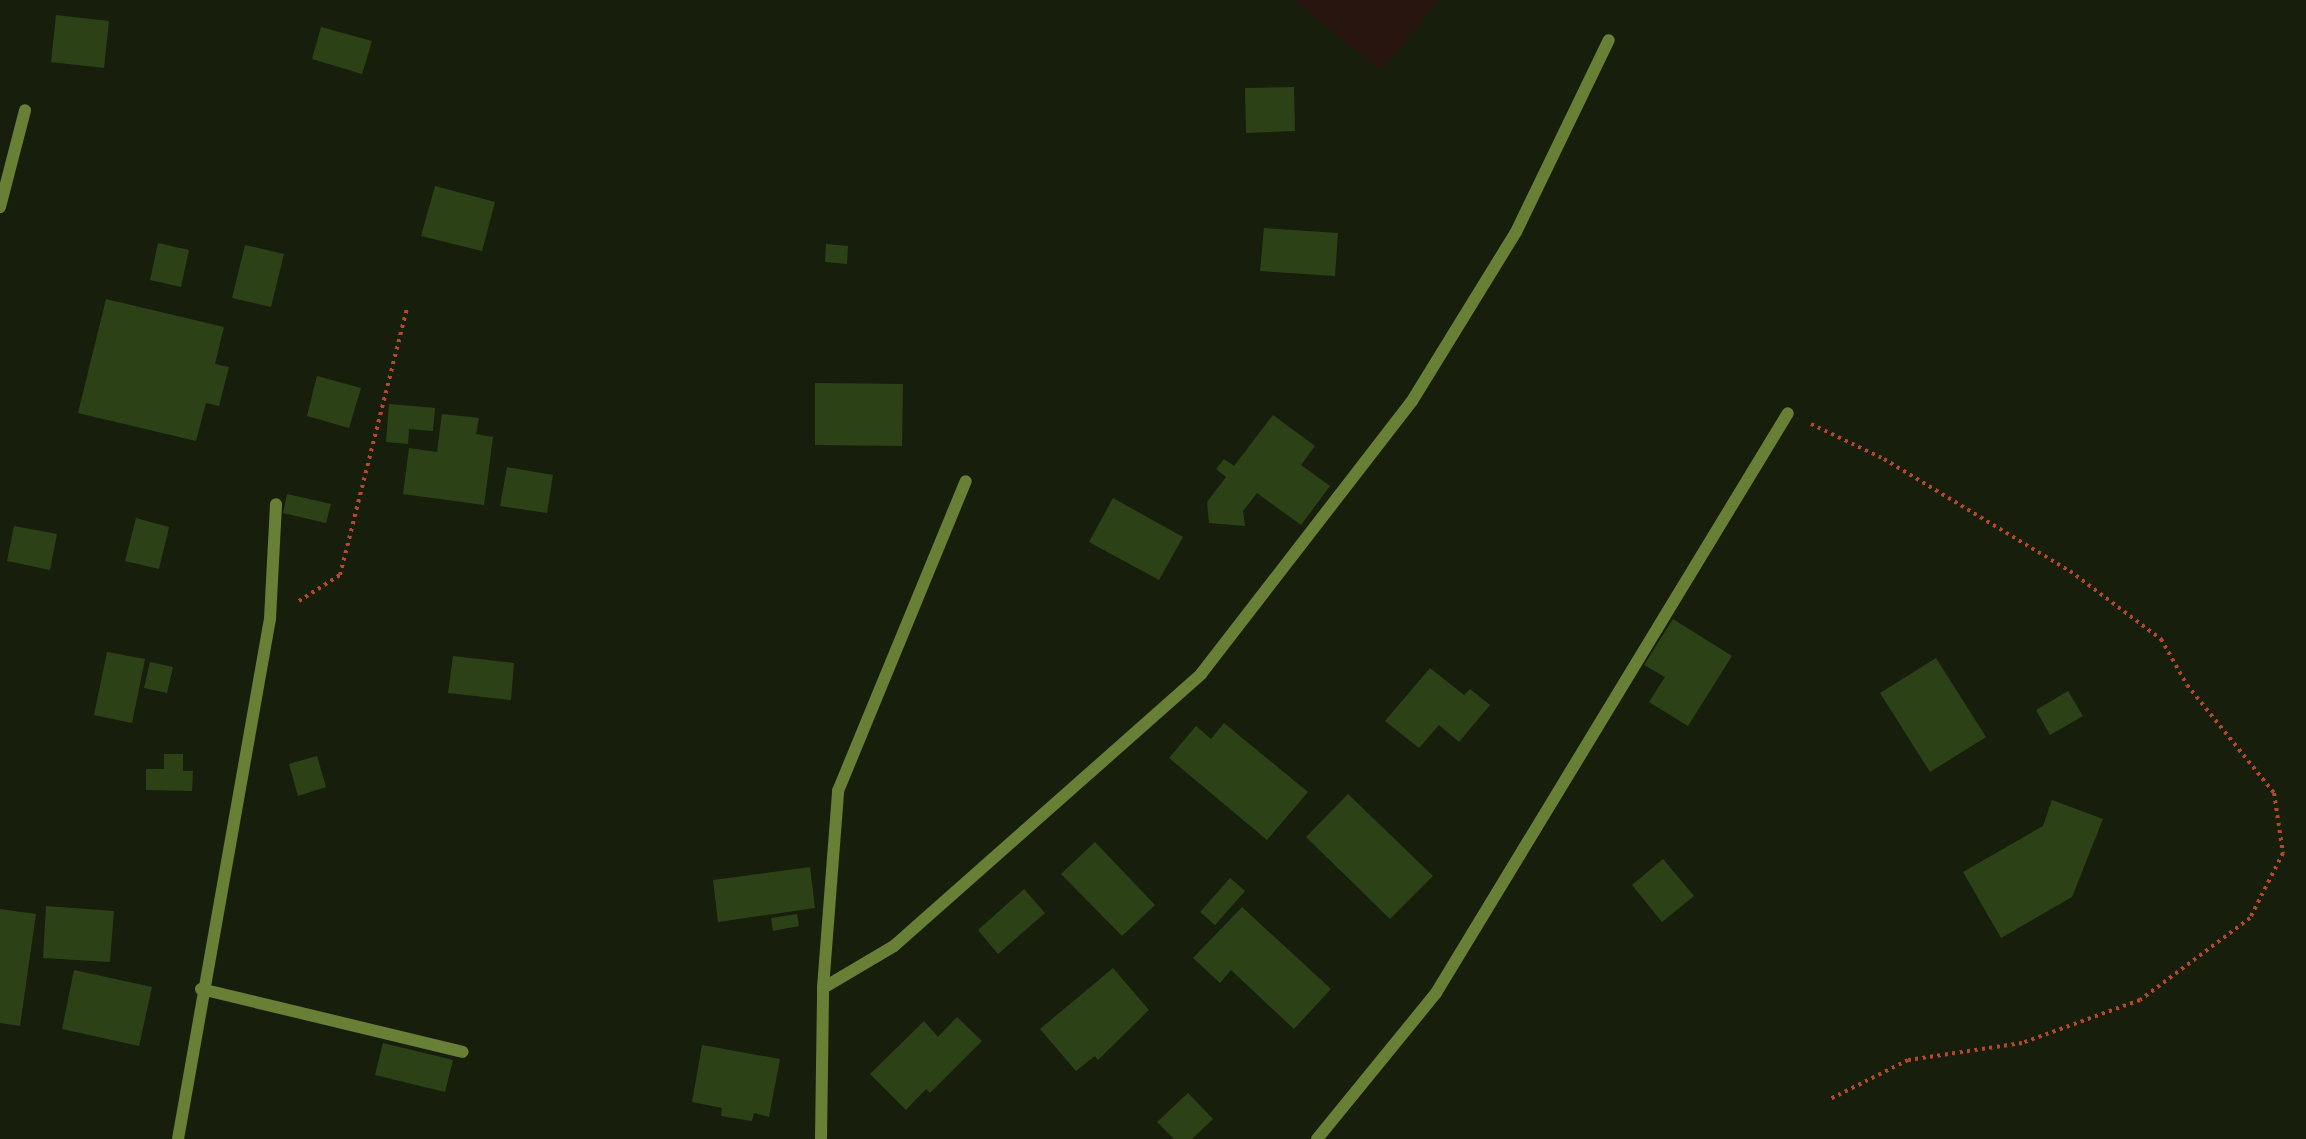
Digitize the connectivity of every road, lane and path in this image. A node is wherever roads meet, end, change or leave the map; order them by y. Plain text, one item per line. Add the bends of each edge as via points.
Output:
1 (1609, 40) dead end
2 (25, 110) dead end
3 (0, 207) edge
4 (407, 308) dead end
5 (1788, 413) joint
6 (966, 481) dead end
7 (276, 504) dead end
8 (270, 619) junction
9 (823, 988) junction
10 (201, 989) junction
11 (463, 1052) dead end
12 (1828, 1100) dead end
13 (178, 1139) edge
14 (821, 1139) edge
15 (1317, 1139) edge

1 - 9 street via 1516,232 1412,401 1201,674 894,946
2 - 3 street
4 - 8 path via 340,575
5 - 12 path via 1884,459 2070,571 2161,639 2187,685 2274,793 2283,853 2250,918 2140,1000 2022,1043 1908,1059
5 - 15 street via 1436,993
6 - 9 street via 838,791
7 - 8 street
8 - 10 street
9 - 14 street
10 - 11 street
10 - 13 street

